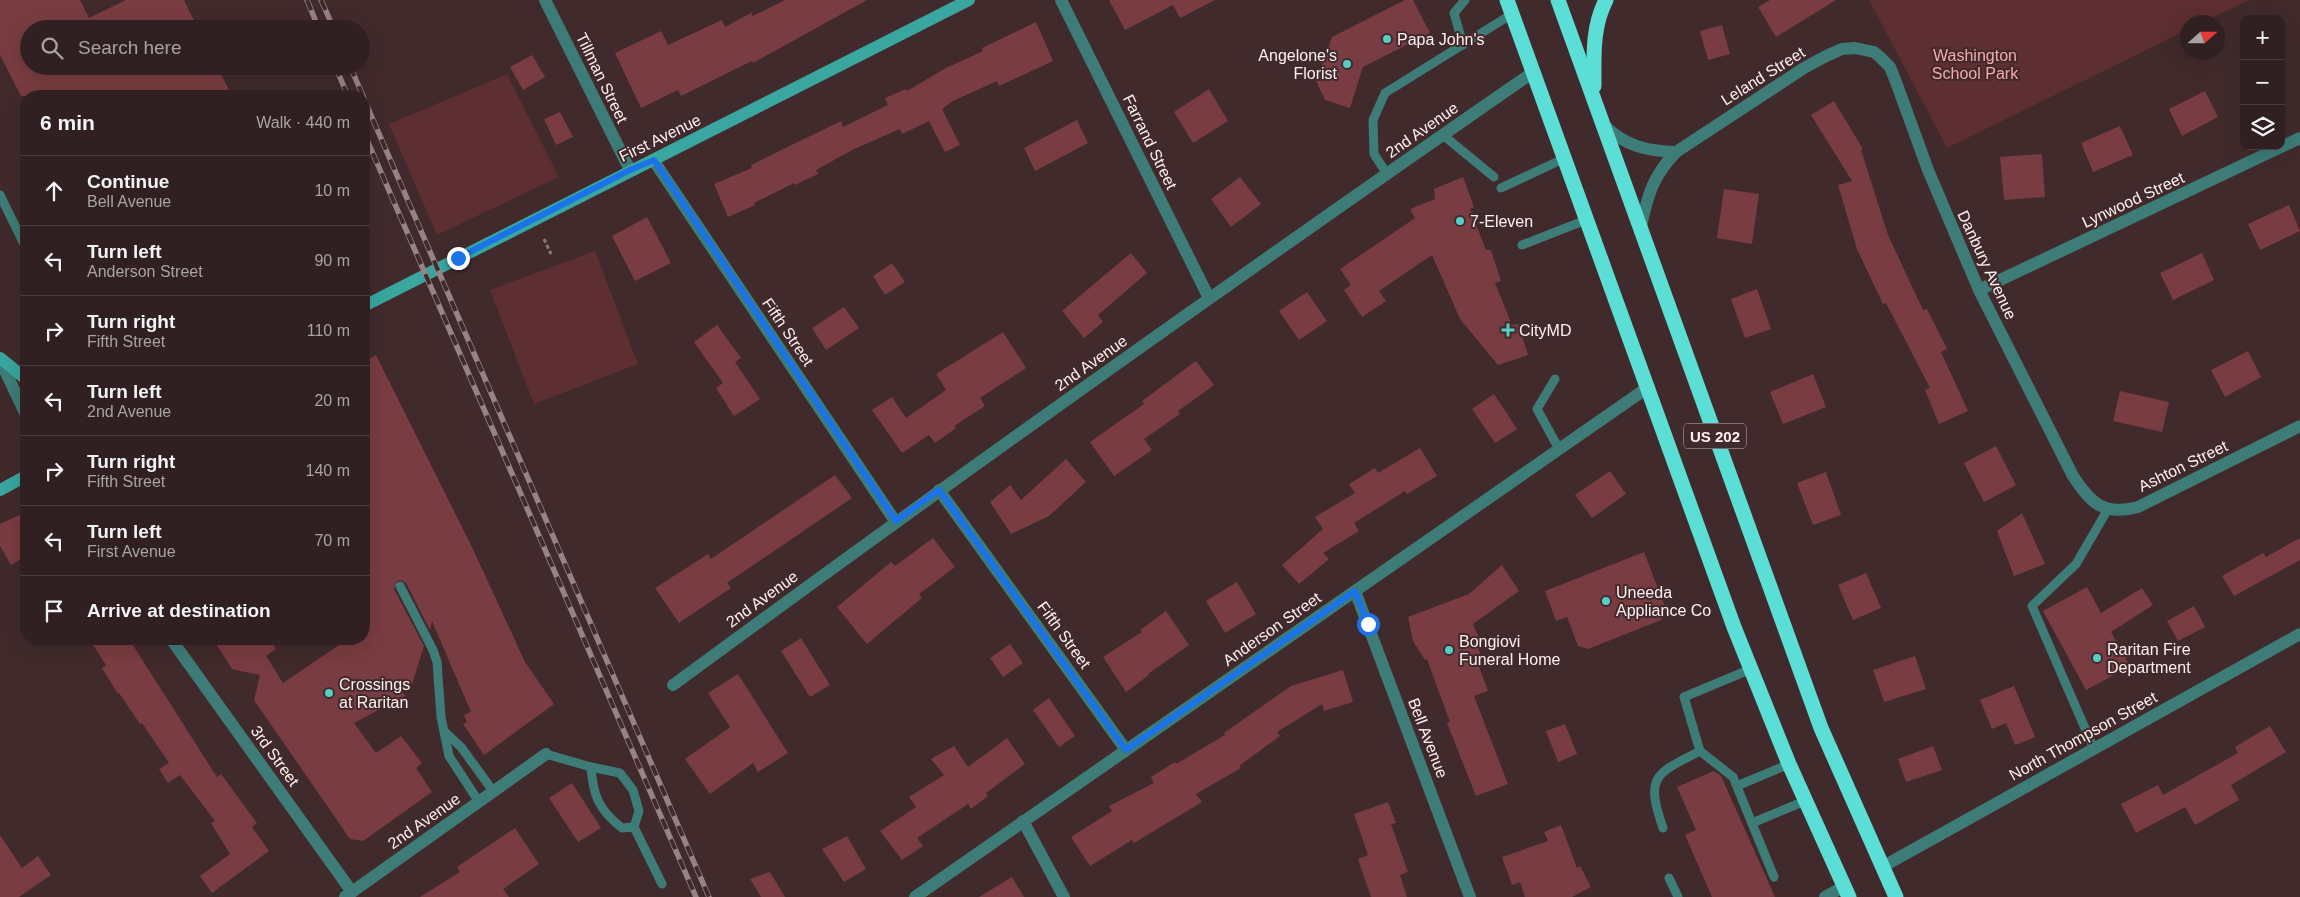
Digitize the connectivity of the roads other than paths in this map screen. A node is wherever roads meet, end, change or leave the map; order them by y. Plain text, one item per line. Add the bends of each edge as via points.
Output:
1 (545, 0) edge
2 (970, 0) edge
3 (1061, 0) edge
4 (1465, 0) edge
5 (1558, 0) edge
6 (1606, 0) edge
7 (1509, 7) edge
8 (1462, 45) junction
9 (1874, 52) joint
10 (1532, 73) junction
11 (1593, 95) junction
12 (1605, 126) junction
13 (1443, 135) junction
14 (2300, 138) edge
15 (1676, 152) junction
16 (1563, 159) junction
17 (654, 160) junction
18 (630, 170) junction
19 (1387, 174) junction
20 (1494, 177) dead end
21 (1501, 188) dead end
22 (0, 195) edge
23 (1586, 220) junction
24 (1641, 226) junction
25 (20, 236) edge
26 (1522, 245) dead end
27 (1979, 290) junction
28 (1209, 298) junction
29 (370, 303) edge
30 (0, 359) edge
31 (20, 374) edge
32 (1555, 380) dead end
33 (1647, 388) junction
34 (20, 402) edge
35 (2300, 426) edge
36 (1559, 449) junction
37 (20, 479) edge
38 (0, 490) edge
39 (939, 490) junction
40 (2108, 509) junction
41 (896, 521) junction
42 (400, 586) dead end
43 (1355, 591) junction
44 (2300, 634) edge
45 (175, 645) edge
46 (1751, 669) junction
47 (673, 685) dead end
48 (446, 733) junction
49 (2094, 749) junction
50 (1126, 750) junction
51 (1700, 751) junction
52 (546, 754) joint
53 (1789, 764) junction
54 (591, 767) junction
55 (1737, 786) junction
56 (493, 792) junction
57 (1805, 801) junction
58 (479, 802) junction
59 (1023, 821) junction
60 (1752, 823) junction
61 (634, 827) junction
62 (1663, 828) dead end
63 (1882, 867) junction
64 (1774, 876) dead end
65 (1669, 878) dead end
66 (662, 884) dead end
67 (349, 894) edge
68 (1846, 894) edge
69 (915, 897) edge
70 (1064, 897) edge
71 (1470, 897) edge
72 (1678, 897) edge
73 (1825, 897) edge
74 (1896, 897) edge

1 - 18 street, Tillman Street
2 - 17 street, First Avenue
3 - 28 street, Farrand Street
4 - 8 lane via 1454,14
5 - 11 highway, US 202
6 - 11 highway via 1595,32
7 - 8 lane
7 - 10 highway, US 202
8 - 19 lane via 1385,93 1373,120 1374,154
9 - 15 street, Leland Street via 1842,49 1826,56
9 - 27 street, Danbury Avenue via 1890,67 1928,170
10 - 13 street, 2nd Avenue
10 - 16 highway, US 202
11 - 12 highway, US 202
12 - 15 street via 1617,138 1637,147
12 - 24 highway, US 202
13 - 19 street, 2nd Avenue
13 - 20 lane
14 - 27 street, Lynwood Street
15 - 24 street, Leland Street via 1652,184
16 - 21 lane
16 - 23 highway, US 202
17 - 18 street, First Avenue
17 - 41 street, Fifth Street
18 - 29 street, First Avenue
19 - 28 street, 2nd Avenue
22 - 25 lane
23 - 26 lane
23 - 33 highway, US 202
24 - 63 highway, US 202 via 1821,728
27 - 40 street, Danbury Avenue via 2073,476 2090,499
28 - 39 street, 2nd Avenue
30 - 31 street
30 - 34 street
32 - 36 lane via 1538,409
33 - 36 street, Anderson Street
33 - 46 highway, US 202
35 - 40 street, Ashton Street via 2152,500 2126,510
36 - 43 street, Anderson Street
37 - 38 street
39 - 41 street, 2nd Avenue
39 - 50 street, Fifth Street
40 - 49 lane via 2076,564 2032,606
41 - 47 street, 2nd Avenue
42 - 48 lane via 433,650
43 - 50 street, Anderson Street
43 - 71 street, Bell Avenue
44 - 49 street, North Thompson Street
45 - 67 street, 3rd Street
46 - 51 lane via 1684,697
46 - 53 highway, US 202
48 - 56 lane via 461,747
48 - 58 lane via 450,756
49 - 63 street, North Thompson Street
50 - 59 street, Anderson Street
51 - 55 lane via 1733,777
51 - 62 lane via 1665,769 1654,785 1654,802
52 - 54 lane
52 - 56 street, 2nd Avenue
53 - 55 lane
53 - 57 highway, US 202
54 - 61 lane via 599,805 622,828
54 - 61 lane via 620,772 633,790 639,811
55 - 60 lane
56 - 58 street, 2nd Avenue
57 - 60 lane
57 - 68 highway, US 202
58 - 67 street, 2nd Avenue
59 - 69 street, Anderson Street
59 - 70 street
60 - 64 lane
61 - 66 lane
63 - 74 highway, US 202
65 - 72 lane
68 - 73 street

